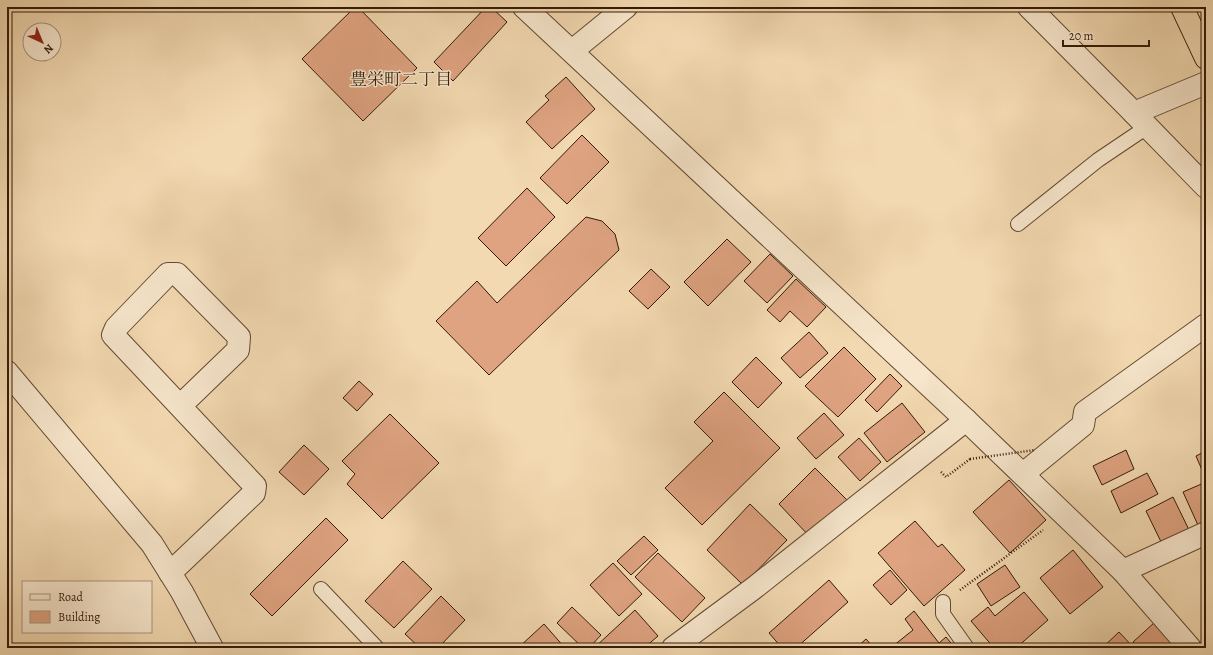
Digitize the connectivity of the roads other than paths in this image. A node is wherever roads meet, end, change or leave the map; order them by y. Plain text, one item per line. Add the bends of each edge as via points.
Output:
1 (524, 7) edge
2 (626, 7) edge
3 (1029, 7) edge
4 (1182, 7) edge
5 (572, 51) junction
6 (1206, 58) edge
7 (1206, 83) edge
8 (1141, 120) junction
9 (1206, 187) edge
10 (1018, 224) dead end
11 (1206, 325) edge
12 (7, 372) edge
13 (180, 406) junction
14 (966, 420) junction
15 (1023, 474) junction
16 (1206, 533) edge
17 (1123, 571) junction
18 (170, 573) junction
19 (321, 589) dead end
20 (943, 602) road end
21 (212, 648) edge
22 (377, 648) edge
23 (673, 648) edge
24 (967, 648) edge
25 (1189, 648) edge

1 - 5 street
2 - 5 street
3 - 8 street
4 - 6 highway
5 - 14 street
7 - 8 street
8 - 9 street
8 - 10 lane via 1098,160
11 - 15 street via 1085,412 1083,425
12 - 18 street via 152,544
13 - 13 street via 114,335 116,328 168,274 177,274 239,337 238,350
13 - 18 street via 255,486 254,494
14 - 15 street
14 - 23 street via 754,588
15 - 17 street
16 - 17 street
17 - 25 street
18 - 21 street
19 - 22 lane
20 - 24 lane via 942,614

